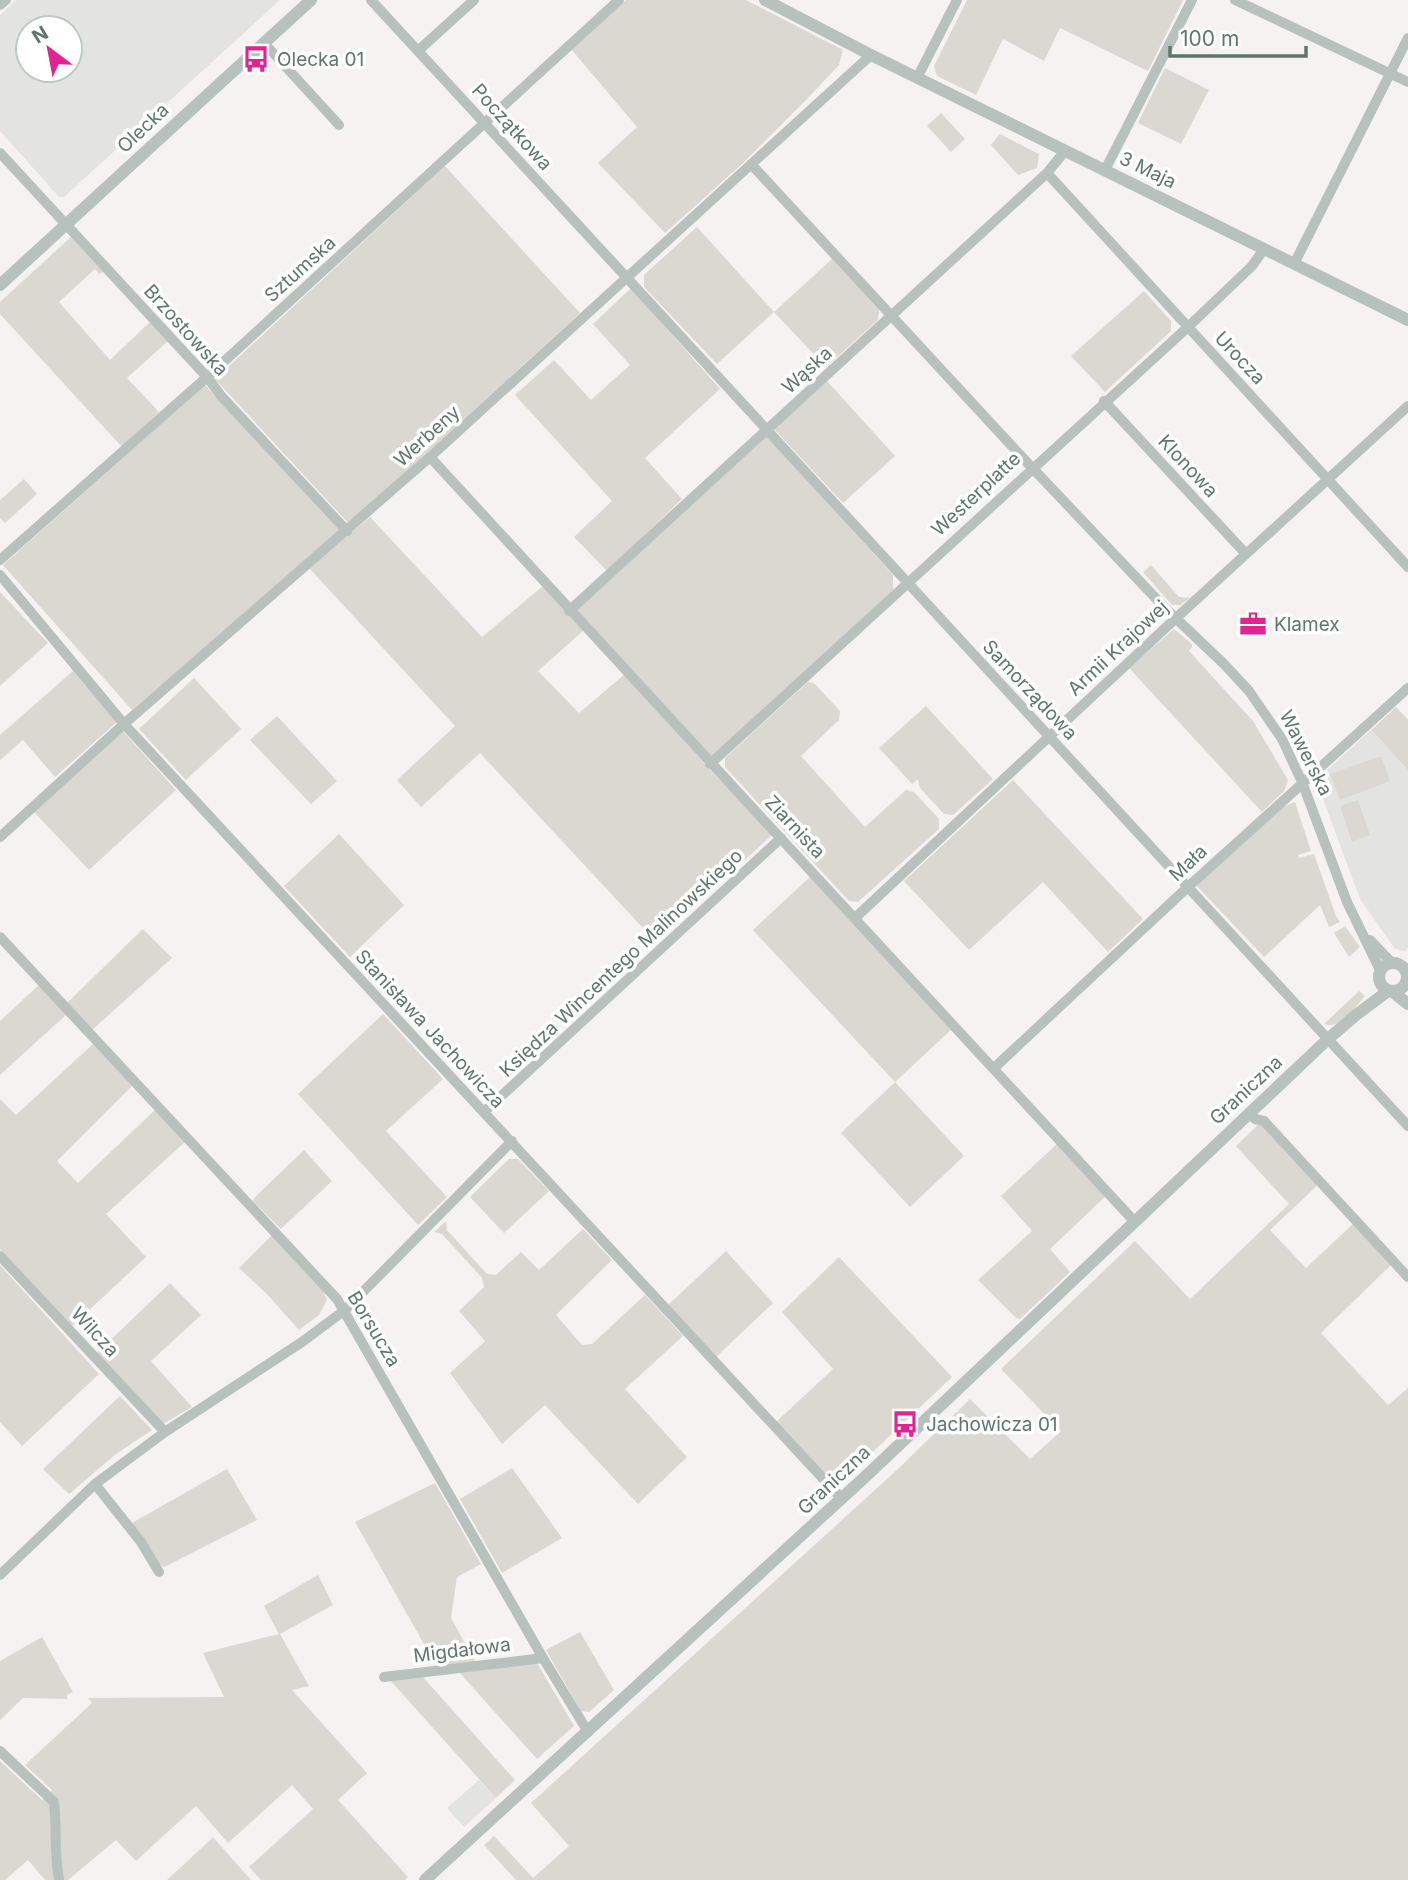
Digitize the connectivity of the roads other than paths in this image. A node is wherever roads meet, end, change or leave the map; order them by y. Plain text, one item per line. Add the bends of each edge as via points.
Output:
1 (6, 0) edge
2 (311, 0) edge
3 (371, 0) edge
4 (474, 0) edge
5 (619, 0) edge
6 (765, 0) edge
7 (957, 0) edge
8 (1192, 0) edge
9 (1235, 0) edge
10 (0, 5) edge
11 (1408, 38) edge
12 (264, 43) junction
13 (419, 50) junction
14 (871, 55) junction
15 (1389, 75) junction
16 (917, 78) junction
17 (1408, 82) edge
18 (485, 124) junction
19 (339, 125) dead end
20 (1065, 151) junction
21 (0, 153) edge
22 (751, 164) junction
23 (1105, 170) junction
24 (1047, 173) junction
25 (66, 225) junction
26 (1264, 249) junction
27 (1294, 264) junction
28 (627, 277) junction
29 (0, 285) edge
30 (893, 316) junction
31 (1408, 320) edge
32 (1188, 327) junction
33 (207, 377) junction
34 (1104, 401) junction
35 (1408, 406) edge
36 (767, 429) junction
37 (430, 457) junction
38 (1032, 467) junction
39 (1328, 479) junction
40 (347, 531) junction
41 (1246, 554) junction
42 (0, 560) edge
43 (1406, 560) edge
44 (0, 575) edge
45 (906, 582) junction
46 (569, 611) junction
47 (1175, 618) junction
48 (1408, 688) edge
49 (124, 724) junction
50 (1049, 736) junction
51 (710, 764) junction
52 (1303, 782) junction
53 (0, 836) edge
54 (781, 838) junction
55 (1189, 886) junction
56 (855, 918) junction
57 (0, 937) edge
58 (1391, 974) edge
59 (1408, 978) edge
60 (1408, 1004) edge
61 (1328, 1039) junction
62 (994, 1068) junction
63 (484, 1112) junction
64 (1250, 1114) junction
65 (1408, 1126) edge
66 (512, 1141) junction
67 (1134, 1222) junction
68 (0, 1256) edge
69 (1408, 1278) edge
70 (345, 1310) junction
71 (165, 1432) junction
72 (95, 1484) junction
73 (842, 1499) junction
74 (159, 1572) dead end
75 (0, 1574) edge
76 (543, 1658) junction
77 (384, 1677) dead end
78 (588, 1732) junction
79 (0, 1751) edge
80 (59, 1880) edge
81 (425, 1880) edge

1 - 10 street
2 - 12 street, Olecka
3 - 13 street, Początkowa
4 - 13 street
5 - 18 street, Sztumska
6 - 14 street, 3 Maja
7 - 16 street
8 - 23 street
9 - 15 street
11 - 15 street
12 - 19 street
12 - 25 street, Olecka
13 - 18 street, Początkowa
14 - 16 street, 3 Maja
14 - 22 street, Werbeny
15 - 17 street
15 - 27 street
16 - 20 street, 3 Maja
18 - 28 street, Początkowa
18 - 33 street, Sztumska
20 - 23 street, 3 Maja
20 - 24 street, Wąska
21 - 25 street, Brzostowska
22 - 28 street, Werbeny
22 - 30 street, Wawerska
23 - 26 street, 3 Maja
24 - 30 street, Wąska
24 - 32 street, Urocza
25 - 29 street, Olecka
25 - 33 street, Brzostowska
26 - 27 street, 3 Maja
26 - 32 street, Westerplatte
27 - 31 street, 3 Maja
28 - 36 street, Samorządowa
28 - 37 street, Werbeny
30 - 36 street, Wąska
30 - 38 street, Wawerska
32 - 34 street, Westerplatte
32 - 39 street, Urocza
33 - 40 street, Brzostowska
33 - 42 street, Sztumska
34 - 38 street, Westerplatte
34 - 41 street, Klonowa
35 - 39 street, Armii Krajowej
36 - 45 street, Samorządowa
36 - 46 street, Wąska
37 - 40 street, Werbeny
37 - 46 street, Ziarnista
38 - 45 street, Westerplatte
38 - 47 street, Wawerska
39 - 41 street, Armii Krajowej
39 - 43 street, Urocza
40 - 49 street, Werbeny
41 - 47 street, Armii Krajowej
44 - 49 street, Stanisława Jachowicza
45 - 50 street, Samorządowa
45 - 51 street, Westerplatte
46 - 51 street, Ziarnista
47 - 50 street, Armii Krajowej
47 - 52 street, Wawerska via 1249,691 1282,739
48 - 52 street, Mała
49 - 53 street, Werbeny
49 - 63 street, Stanisława Jachowicza
50 - 55 street, Samorządowa
50 - 56 street, Armii Krajowej
51 - 54 street, Ziarnista
52 - 55 street, Mała
52 - 58 street, Wawerska via 1347,902
54 - 56 street, Ziarnista
54 - 63 street, Księdza Wincentego Malinowskiego
55 - 61 street, Samorządowa
55 - 62 street, Mała
56 - 62 street, Ziarnista
57 - 70 street, Borsucza
58 - 59 street
58 - 59 street, Graniczna via 1402,989
58 - 60 street, Wawerska
58 - 61 street, Graniczna
61 - 64 street, Graniczna
61 - 65 street, Samorządowa
62 - 67 street, Ziarnista
63 - 66 street, Stanisława Jachowicza
64 - 67 street, Graniczna
64 - 69 street via 1264,1121
66 - 70 street
66 - 73 street, Stanisława Jachowicza
67 - 73 street, Graniczna
68 - 71 street, Wilcza
70 - 71 street
70 - 76 street, Borsucza
71 - 72 street
72 - 74 street
72 - 75 street
73 - 78 street, Graniczna
76 - 77 street, Migdałowa
76 - 78 street, Borsucza
78 - 81 street, Graniczna
79 - 80 street via 54,1802

